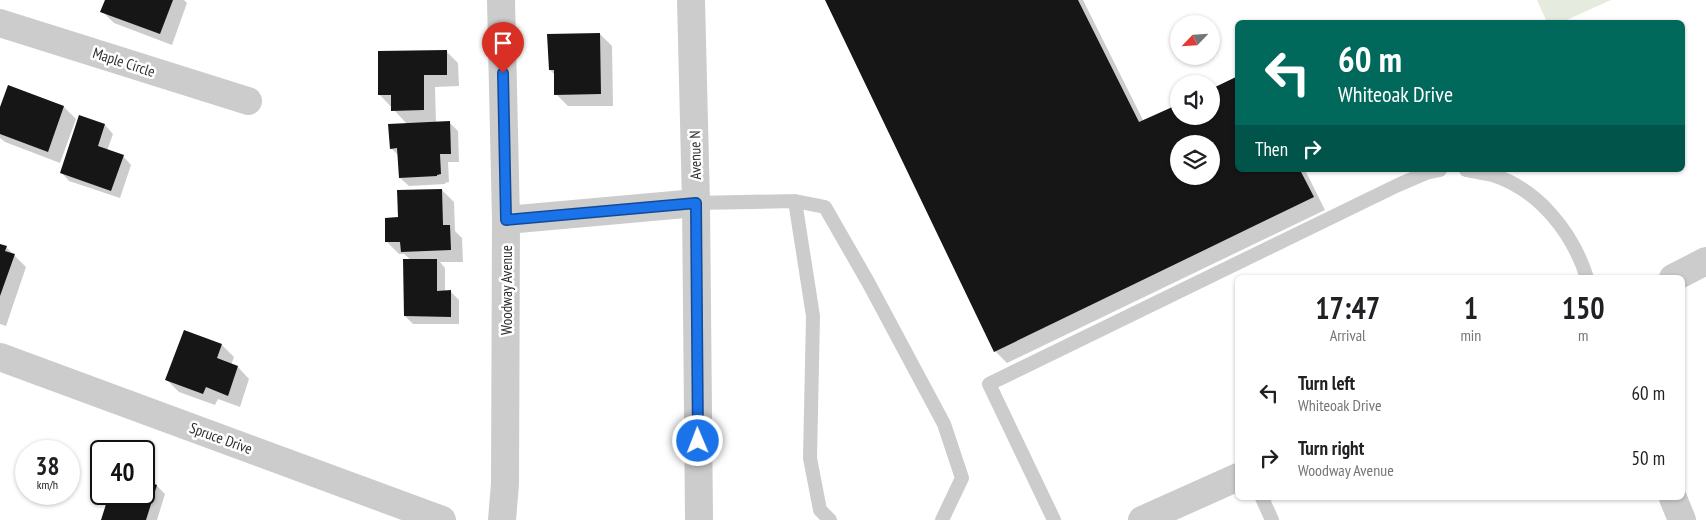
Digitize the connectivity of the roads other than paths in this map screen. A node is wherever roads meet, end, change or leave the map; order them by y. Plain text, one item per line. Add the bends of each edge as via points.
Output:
1 (501, 0) edge
2 (691, 0) edge
3 (0, 23) edge
4 (248, 101) dead end
5 (1431, 172) edge
6 (1475, 172) edge
7 (795, 202) junction
8 (696, 203) junction
9 (506, 220) junction
10 (1706, 261) edge
11 (1587, 275) edge
12 (1679, 275) edge
13 (0, 357) edge
14 (1235, 478) edge
15 (1263, 500) edge
16 (1674, 500) edge
17 (442, 520) edge
18 (502, 520) edge
19 (699, 520) edge
20 (830, 520) edge
21 (942, 520) edge
22 (1054, 520) edge
23 (1142, 520) edge
24 (1272, 520) edge
25 (1682, 520) edge

1 - 9 street, Woodway Avenue
2 - 8 street, Avenue N
3 - 4 street, Maple Circle
5 - 22 lane via 988,384
6 - 11 lane via 1493,176 1536,198 1566,233
7 - 8 lane
7 - 20 lane via 813,316 810,458 820,510
7 - 21 lane via 825,207 944,424 962,478
8 - 9 street
8 - 19 street, Avenue N
9 - 18 street, Woodway Avenue via 505,484
10 - 12 street
13 - 17 street, Spruce Drive
14 - 23 street
15 - 24 lane
16 - 25 street

